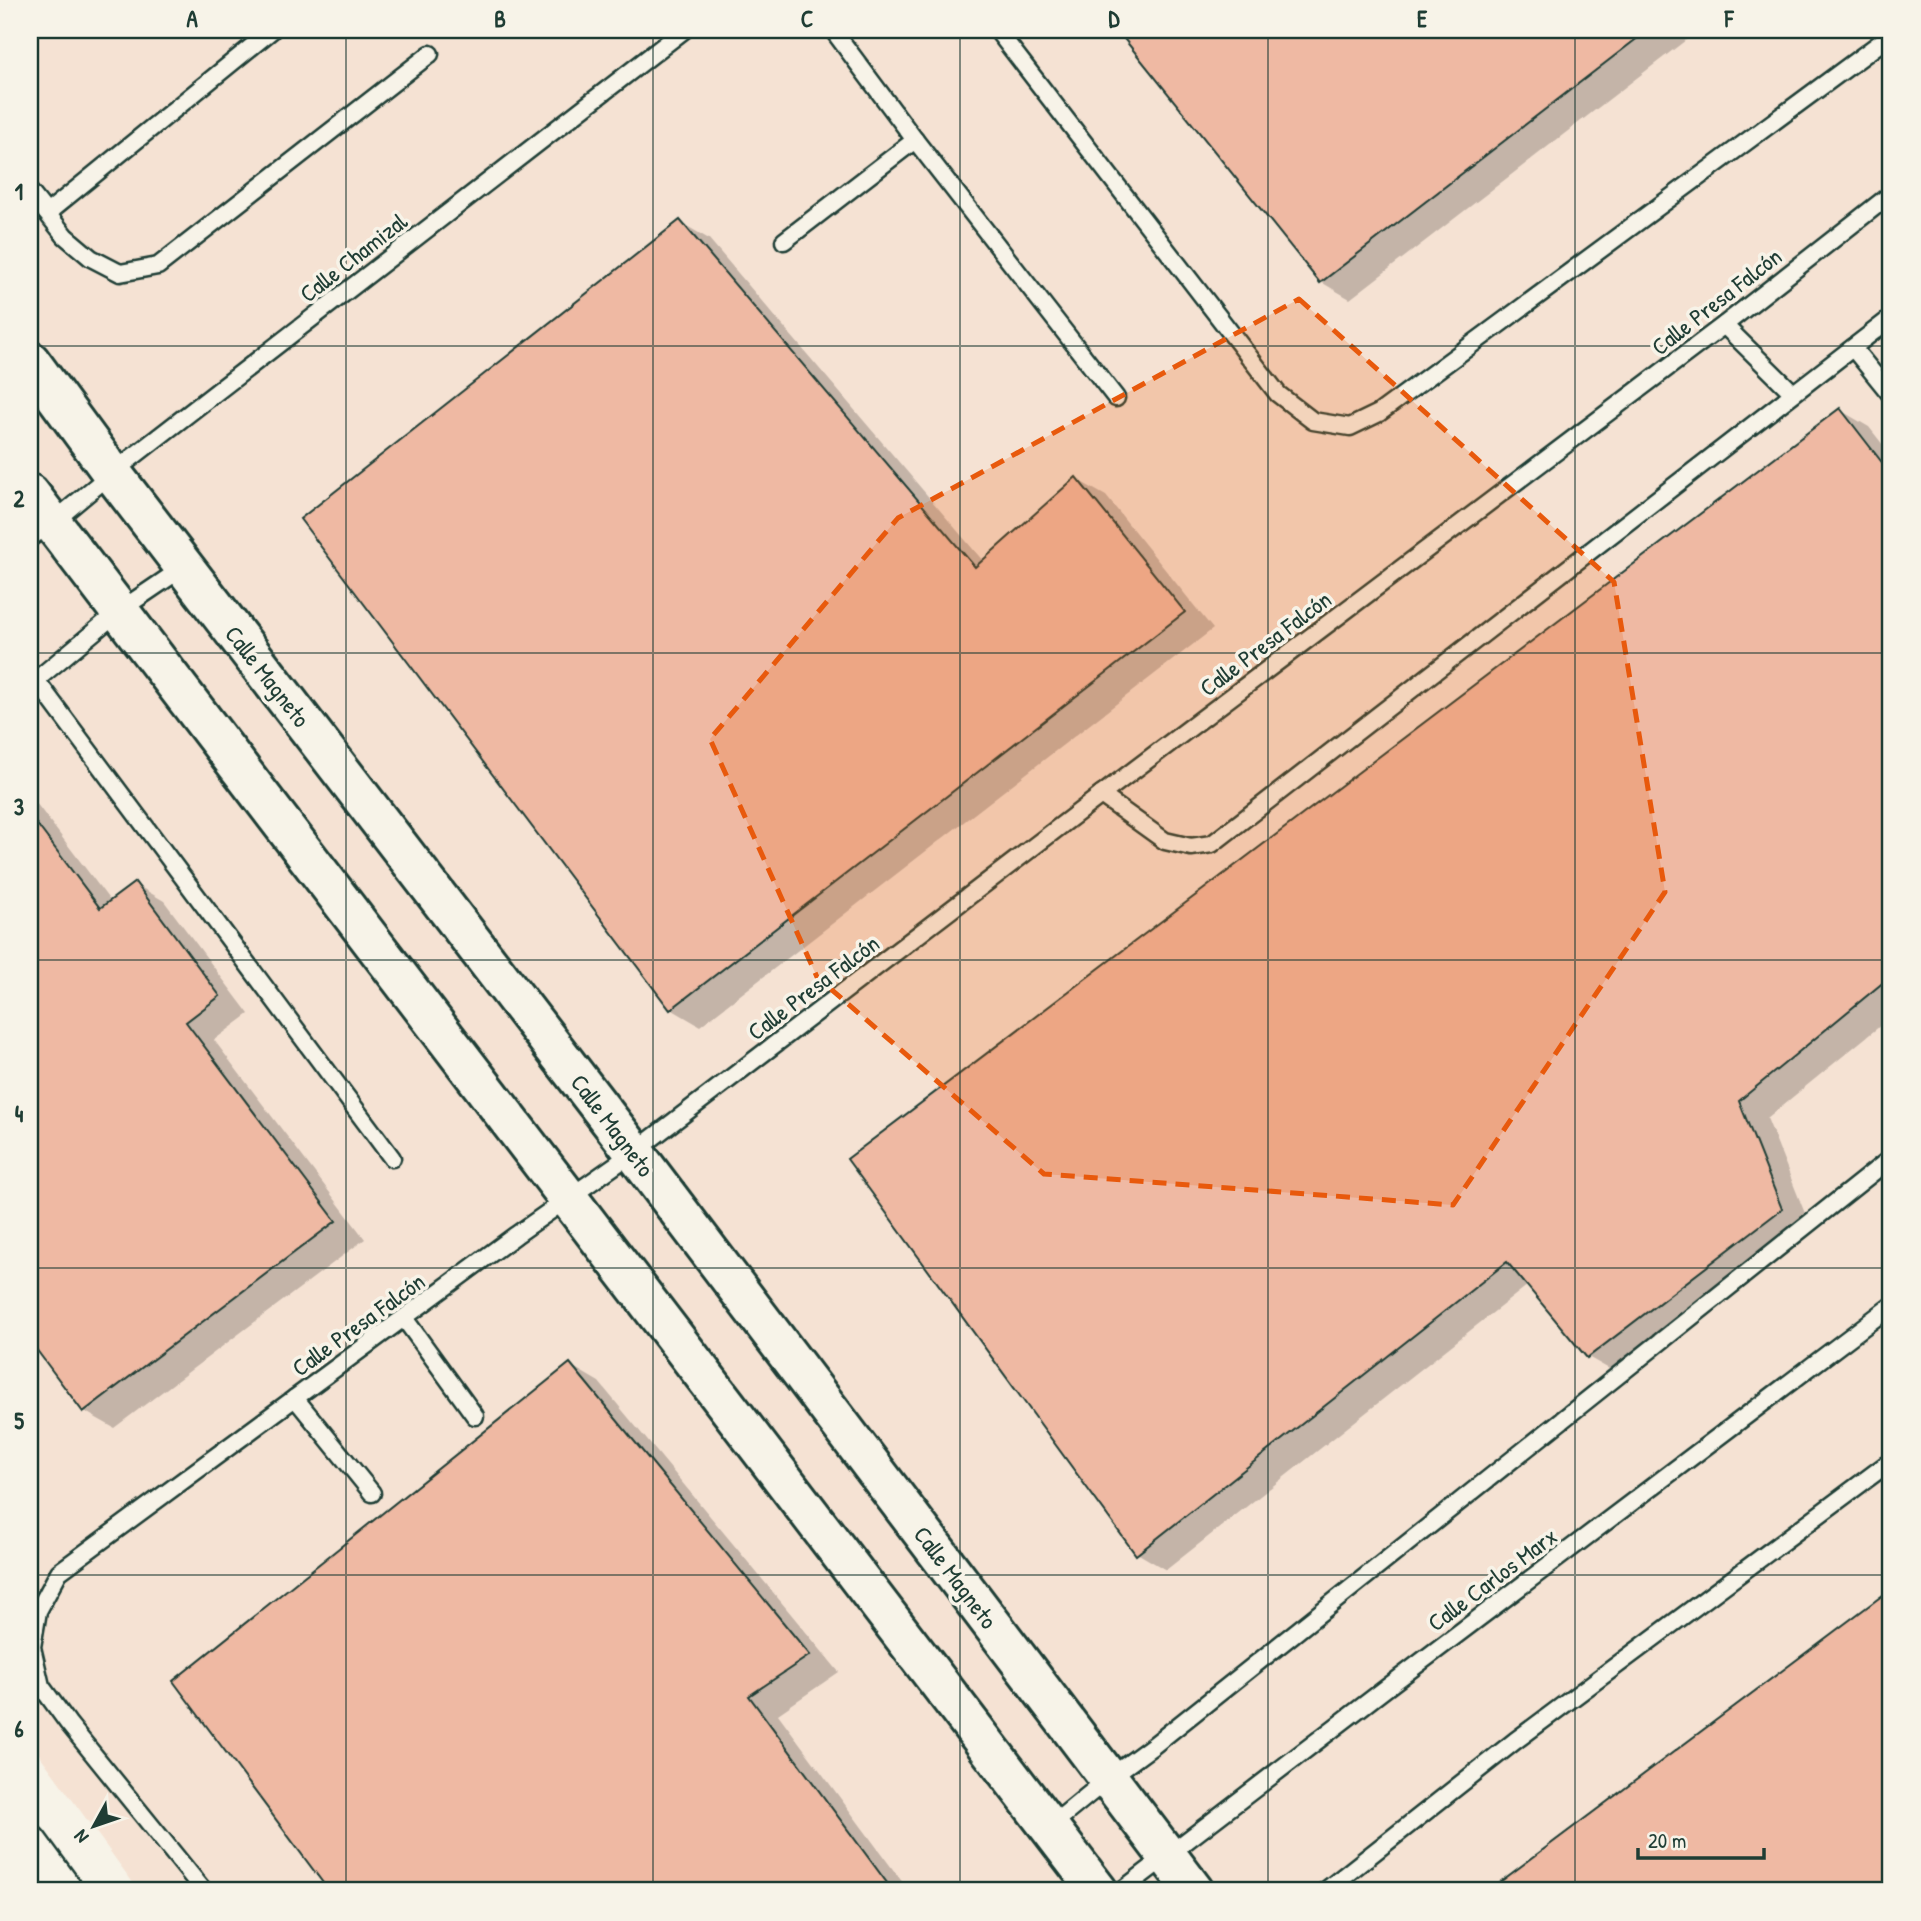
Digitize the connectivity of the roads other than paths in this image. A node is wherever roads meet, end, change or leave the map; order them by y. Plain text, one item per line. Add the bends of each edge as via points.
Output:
1 (272, 30) edge
2 (684, 30) edge
3 (833, 30) edge
4 (997, 30) edge
5 (1891, 35) edge
6 (430, 54) dead end
7 (915, 139) junction
8 (30, 192) edge
9 (1891, 194) edge
10 (47, 214) junction
11 (784, 241) dead end
12 (1891, 318) edge
13 (1724, 325) junction
14 (1853, 348) junction
15 (30, 361) edge
16 (1793, 393) junction
17 (1891, 395) edge
18 (1116, 398) dead end
19 (111, 473) junction
20 (37, 519) edge
21 (184, 567) junction
22 (119, 611) junction
23 (33, 682) edge
24 (1101, 795) junction
25 (634, 1152) junction
26 (391, 1158) dead end
27 (1891, 1158) edge
28 (569, 1198) junction
29 (1891, 1306) edge
30 (404, 1318) junction
31 (295, 1398) junction
32 (475, 1416) dead end
33 (1891, 1461) edge
34 (372, 1493) dead end
35 (1109, 1779) junction
36 (1048, 1828) junction
37 (30, 1842) edge
38 (1168, 1857) junction
39 (66, 1891) edge
40 (204, 1891) edge
41 (1098, 1891) edge
42 (1121, 1891) edge
43 (1194, 1891) edge
44 (1326, 1891) edge

1 - 10 lane
2 - 19 lane, Calle Chamizal
3 - 7 lane
4 - 5 lane via 1278,394 1313,422 1350,427 1379,413
6 - 10 lane via 158,266 120,273 82,251
7 - 11 lane
7 - 18 lane
8 - 10 lane
9 - 13 lane, Calle Presa Falcón
12 - 14 lane
13 - 16 lane
13 - 24 lane, Calle Presa Falcón
14 - 16 lane
14 - 17 lane
15 - 19 main road, Calle Magneto
16 - 24 lane via 1212,844 1191,847 1165,841
19 - 20 lane, Calle Chamizal
19 - 21 main road, Calle Magneto
20 - 22 main road
21 - 22 lane
21 - 25 main road, Calle Magneto
22 - 23 lane
22 - 28 main road
23 - 26 lane
24 - 25 lane, Calle Presa Falcón
25 - 28 lane, Calle Presa Falcón
25 - 35 main road, Calle Magneto
27 - 35 lane
28 - 30 lane, Calle Presa Falcón
28 - 36 main road
29 - 38 lane, Calle Carlos Marx
30 - 31 lane, Calle Presa Falcón
30 - 32 lane
31 - 34 lane
31 - 40 lane, Calle Presa Falcón via 59,1572 38,1611 32,1647 41,1686
33 - 44 lane via 1515,1741
35 - 36 lane
35 - 38 main road, Calle Magneto
36 - 41 main road
37 - 39 street
38 - 42 lane, Calle Carlos Marx
38 - 43 main road, Calle Magneto

